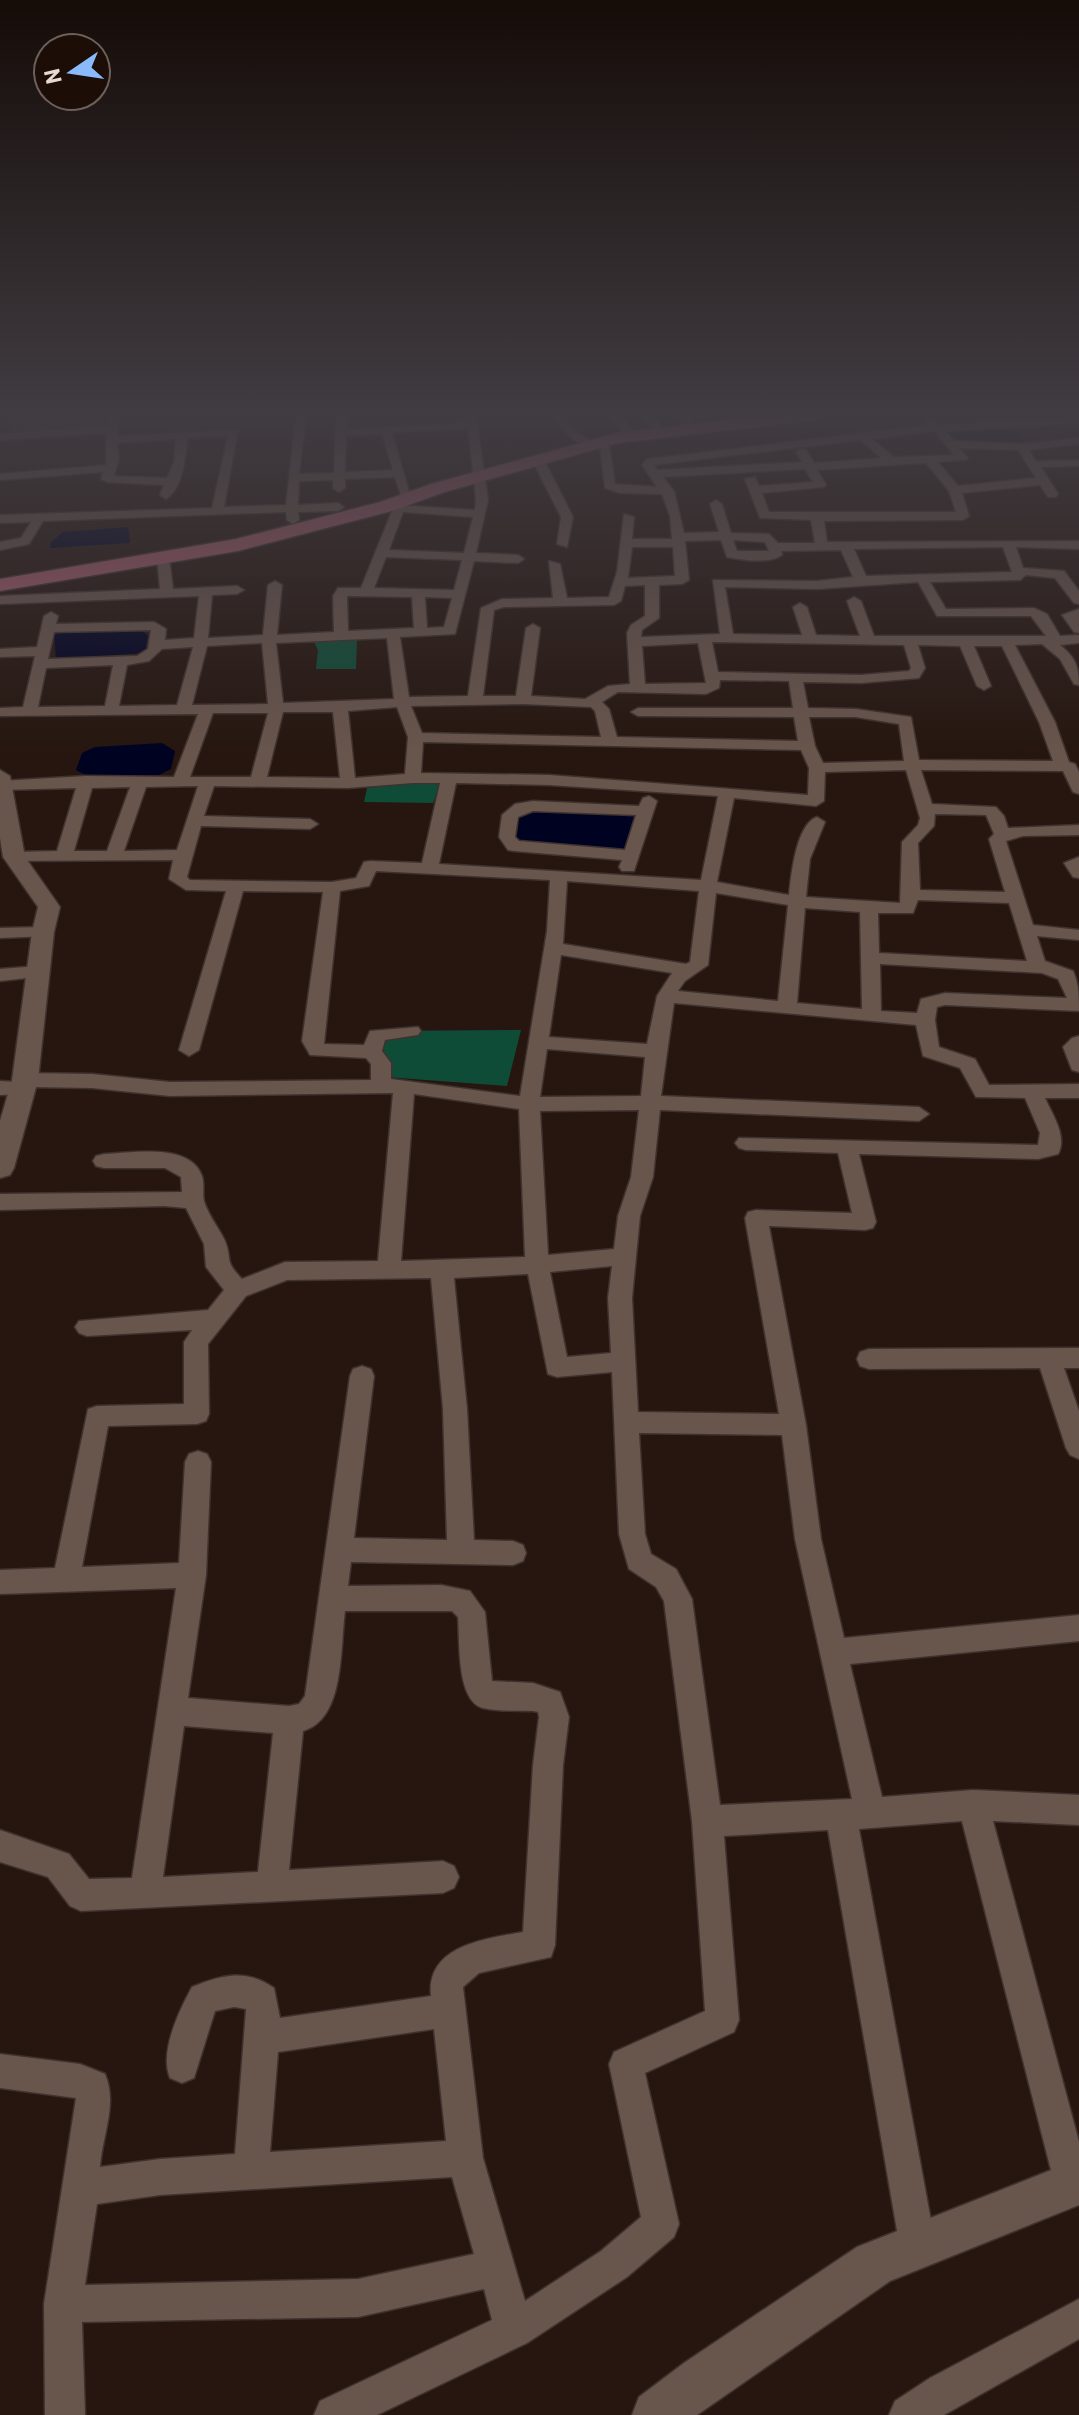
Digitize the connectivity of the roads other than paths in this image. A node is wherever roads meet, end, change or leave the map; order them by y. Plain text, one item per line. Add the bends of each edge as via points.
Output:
1 (33, 528) edge
2 (298, 528) edge
3 (389, 528) edge
4 (477, 528) edge
5 (565, 528) edge
6 (626, 528) edge
7 (678, 528) edge
8 (723, 528) edge
9 (819, 528) edge
10 (295, 529) joint
11 (726, 536) junction
12 (679, 540) junction
13 (624, 543) junction
14 (1008, 543) junction
15 (563, 544) dead end
16 (1079, 545) edge
17 (0, 546) edge
18 (846, 546) junction
19 (822, 547) junction
20 (775, 551) junction
21 (381, 553) junction
22 (163, 557) junction
23 (470, 557) junction
24 (518, 559) dead end
25 (554, 564) dead end
26 (1018, 571) junction
27 (922, 579) junction
28 (861, 580) junction
29 (620, 582) junction
30 (652, 582) junction
31 (698, 582) junction
32 (275, 585) dead end
33 (788, 585) junction
34 (0, 586) edge
35 (237, 590) dead end
36 (366, 591) junction
37 (206, 592) junction
38 (418, 593) junction
39 (167, 594) junction
40 (459, 594) junction
41 (55, 597) junction
42 (0, 600) edge
43 (1079, 600) edge
44 (854, 601) dead end
45 (561, 604) junction
46 (800, 607) dead end
47 (1079, 613) edge
48 (48, 628) junction
49 (533, 628) dead end
50 (1079, 629) edge
51 (467, 631) junction
52 (421, 633) junction
53 (393, 634) junction
54 (341, 637) junction
55 (727, 637) junction
56 (704, 638) junction
57 (810, 639) junction
58 (868, 639) junction
59 (1079, 639) edge
60 (269, 640) junction
61 (910, 640) junction
62 (965, 641) junction
63 (1006, 641) junction
64 (201, 642) junction
65 (635, 642) junction
66 (1052, 642) junction
67 (158, 645) junction
68 (0, 653) edge
69 (41, 657) junction
70 (121, 661) junction
71 (712, 676) junction
72 (795, 677) junction
73 (1079, 681) edge
74 (984, 686) dead end
75 (638, 689) junction
76 (475, 699) junction
77 (523, 700) junction
78 (402, 702) junction
79 (593, 702) junction
80 (340, 707) junction
81 (276, 710) junction
82 (111, 711) junction
83 (183, 711) junction
84 (206, 711) junction
85 (0, 712) edge
86 (29, 712) junction
87 (638, 712) dead end
88 (800, 712) junction
89 (416, 737) junction
90 (610, 741) junction
91 (807, 746) junction
92 (912, 765) junction
93 (1070, 767) edge
94 (817, 768) junction
95 (413, 778) junction
96 (449, 779) junction
97 (86, 781) junction
98 (140, 781) junction
99 (180, 781) junction
100 (208, 781) junction
101 (258, 782) junction
102 (348, 783) junction
103 (1, 786) edge
104 (654, 786) junction
105 (1079, 789) edge
106 (727, 792) junction
107 (924, 809) junction
108 (646, 811) junction
109 (194, 821) junction
110 (817, 822) dead end
111 (310, 824) dead end
112 (1079, 830) edge
113 (1002, 834) junction
114 (8, 848) edge
115 (182, 855) junction
116 (114, 856) junction
117 (632, 856) junction
118 (64, 857) junction
119 (1079, 862) edge
120 (429, 869) junction
121 (1079, 873) edge
122 (562, 875) junction
123 (624, 880) junction
124 (236, 886) junction
125 (708, 886) junction
126 (332, 887) junction
127 (911, 895) junction
128 (1015, 898) junction
129 (798, 902) junction
130 (869, 907) junction
131 (1025, 929) junction
132 (43, 932) junction
133 (0, 933) edge
134 (1079, 935) edge
135 (553, 948) junction
136 (871, 958) junction
137 (1042, 967) junction
138 (688, 970) junction
139 (38, 972) junction
140 (0, 975) edge
141 (666, 996) junction
142 (1078, 1002) edge
143 (787, 1007) junction
144 (872, 1016) junction
145 (925, 1020) junction
146 (411, 1031) dead end
147 (538, 1042) junction
148 (1079, 1042) edge
149 (189, 1050) dead end
150 (656, 1051) junction
151 (372, 1052) junction
152 (1079, 1065) edge
153 (15, 1086) edge
154 (404, 1086) junction
155 (381, 1087) junction
156 (1079, 1091) edge
157 (1032, 1092) junction
158 (651, 1103) junction
159 (529, 1104) junction
160 (919, 1114) dead end
161 (746, 1143) dead end
162 (847, 1146) junction
163 (104, 1161) dead end
164 (0, 1168) edge
165 (193, 1201) junction
166 (0, 1202) edge
167 (624, 1257) junction
168 (537, 1263) junction
169 (389, 1267) junction
170 (442, 1268) junction
171 (238, 1290) junction
172 (215, 1319) junction
173 (87, 1327) dead end
174 (1048, 1357) junction
175 (1079, 1358) edge
176 (869, 1359) dead end
177 (622, 1362) junction
178 (362, 1376) dead end
179 (625, 1422) junction
180 (793, 1425) junction
181 (1079, 1448) edge
182 (198, 1462) dead end
183 (461, 1549) junction
184 (340, 1550) junction
185 (513, 1553) dead end
186 (192, 1575) junction
187 (67, 1577) junction
188 (0, 1582) edge
189 (335, 1599) junction
190 (1079, 1629) edge
191 (834, 1652) junction
192 (173, 1711) junction
193 (289, 1720) junction
194 (973, 1805) junction
195 (1079, 1810) edge
196 (856, 1814) junction
197 (707, 1821) junction
198 (0, 1846) edge
199 (443, 1877) dead end
200 (272, 1887) junction
201 (145, 1894) junction
202 (449, 2010) junction
203 (263, 2037) junction
204 (182, 2066) dead end
205 (0, 2071) edge
206 (465, 2158) junction
207 (251, 2170) junction
208 (1076, 2184) edge
209 (81, 2188) junction
210 (918, 2248) junction
211 (497, 2268) junction
212 (63, 2304) junction
213 (1079, 2318) edge
214 (514, 2330) junction
215 (65, 2415) edge
216 (334, 2415) edge
217 (657, 2415) edge
218 (909, 2415) edge

1 - 17 street via 25,541
2 - 10 main road
3 - 21 street
4 - 23 street
5 - 15 street
6 - 13 street
7 - 12 street
8 - 11 street
9 - 19 street
10 - 22 main road
11 - 12 street
11 - 20 street via 769,538
11 - 20 street via 731,554
12 - 13 street
12 - 31 street via 684,576
13 - 29 street
14 - 16 street via 1058,539
14 - 18 street
14 - 26 street
18 - 19 street
18 - 28 street
19 - 20 street
20 - 33 street
21 - 23 street
21 - 36 street
22 - 34 main road
22 - 39 street
23 - 24 street
23 - 40 street
25 - 45 street
26 - 27 street via 1020,576
26 - 43 street via 1059,574
27 - 28 street
27 - 66 street via 942,613 1034,612 1042,617
28 - 33 street
29 - 30 street
29 - 45 street via 614,601
30 - 31 street
30 - 65 street via 652,618 634,630
31 - 33 street
31 - 55 street
32 - 60 street
35 - 37 street
36 - 38 street
36 - 54 street via 342,591
37 - 39 street
37 - 64 street
38 - 40 street
38 - 52 street
39 - 41 street
40 - 51 street
41 - 42 street
41 - 48 street
44 - 58 street
45 - 51 street via 494,604
46 - 57 street
47 - 50 street via 1069,615
48 - 67 street via 154,626 159,629
48 - 69 street
49 - 77 street
51 - 52 street
51 - 76 street
52 - 53 street
53 - 54 street
53 - 78 street
54 - 60 street
55 - 56 street
55 - 57 street
56 - 65 street
56 - 71 street
57 - 58 street
58 - 61 street
59 - 66 street
60 - 64 street
60 - 81 street
61 - 62 street
61 - 72 street via 918,668 914,675
62 - 63 street
62 - 74 street
63 - 66 street
63 - 93 street
64 - 67 street
64 - 83 street
65 - 75 street
66 - 73 street
67 - 70 street via 146,658
68 - 69 street
69 - 70 street
69 - 86 street
70 - 82 street
71 - 72 street
71 - 75 street via 714,685 706,690
72 - 88 street
75 - 79 street via 607,690
76 - 77 street
76 - 78 street
77 - 79 street
78 - 80 street
78 - 89 street
79 - 90 street via 602,709
80 - 81 street
80 - 102 street
81 - 84 street
81 - 101 street
82 - 83 street
82 - 86 street
83 - 84 street
84 - 99 street
85 - 86 street
87 - 88 street
88 - 91 street
88 - 92 street via 906,720
89 - 90 street
89 - 95 street
90 - 91 street
91 - 94 street
92 - 93 street
92 - 94 street
92 - 107 street
93 - 105 street
94 - 106 street via 816,801
95 - 96 street
95 - 102 street
96 - 104 street
96 - 120 street
97 - 98 street
97 - 103 street
97 - 118 street
98 - 99 street
98 - 116 street
99 - 100 street
100 - 101 street
100 - 109 street
101 - 102 street
103 - 114 street
104 - 106 street
104 - 108 street
106 - 125 street
107 - 113 street via 990,810
107 - 127 street via 926,826 910,842 908,852
108 - 117 street
108 - 117 street via 533,806 510,815 507,837 514,846
109 - 111 street
109 - 115 street
110 - 129 street via 801,859
112 - 113 street
113 - 128 street via 997,839
114 - 118 street
114 - 132 street via 49,907
115 - 116 street
115 - 124 street via 181,883
116 - 118 street
117 - 123 street
119 - 121 street via 1073,863
120 - 122 street
120 - 126 street via 370,866 363,882
122 - 123 street
122 - 135 street via 557,882
123 - 125 street
124 - 126 street
124 - 149 street
125 - 129 street
125 - 138 street via 699,965
126 - 151 street via 312,1041 317,1050
127 - 128 street
127 - 130 street via 907,909
128 - 131 street
129 - 130 street
129 - 143 street
130 - 136 street
131 - 134 street
131 - 137 street
132 - 133 street
132 - 139 street
135 - 138 street
135 - 147 street
136 - 137 street
136 - 144 street
137 - 142 street via 1066,975
138 - 141 street via 671,982
139 - 140 street
139 - 153 street
141 - 143 street
141 - 150 street
142 - 145 street via 945,999 928,1003
143 - 144 street
144 - 145 street
145 - 157 street via 930,1051 968,1064 983,1092
146 - 151 street via 380,1034
147 - 150 street
147 - 159 street
148 - 152 street via 1073,1047
150 - 158 street
151 - 155 street via 381,1063
153 - 155 street via 92,1081 170,1089
153 - 164 street
154 - 155 street
154 - 159 street
154 - 169 street
156 - 157 street
157 - 162 street via 1050,1133 1051,1149
158 - 159 street
158 - 160 street
158 - 167 street
159 - 168 street
161 - 162 street
162 - 180 street via 865,1222 756,1218
163 - 165 street via 172,1161 185,1166
165 - 166 street
165 - 171 street via 215,1244 217,1267
167 - 168 street
167 - 177 street
168 - 170 street
168 - 177 street via 557,1367
169 - 170 street
169 - 171 street via 285,1271
170 - 183 street
171 - 172 street
172 - 173 street
172 - 187 street via 196,1342 197,1414 97,1416
174 - 175 street
174 - 176 street
174 - 181 street
177 - 179 street
178 - 184 street
179 - 180 street
179 - 197 street via 635,1551 639,1561 666,1578 678,1599
180 - 191 street via 808,1539
182 - 186 street
183 - 184 street
183 - 185 street
184 - 189 street
186 - 187 street
186 - 192 street
187 - 188 street
189 - 193 street via 319,1702 307,1716
189 - 202 street via 460,1600 471,1612 478,1686 485,1695 550,1702 554,1717 539,1945 471,1958 446,1981
190 - 191 street
191 - 196 street
192 - 193 street
192 - 201 street
193 - 200 street
194 - 195 street
194 - 196 street
194 - 208 street
196 - 197 street
196 - 210 street
197 - 214 street via 722,2020 626,2064 661,2224 614,2264
198 - 201 street via 58,1865 81,1895
199 - 200 street
200 - 201 street
202 - 203 street
202 - 206 street
203 - 204 street via 262,2000 254,1992 221,1992 204,1999 195,2015
203 - 207 street
205 - 209 street via 93,2086
206 - 207 street
206 - 211 street
207 - 209 street
208 - 210 street
209 - 212 street
210 - 217 street via 874,2264
211 - 212 street via 358,2298
211 - 214 street
212 - 215 street
213 - 218 street
214 - 216 street

